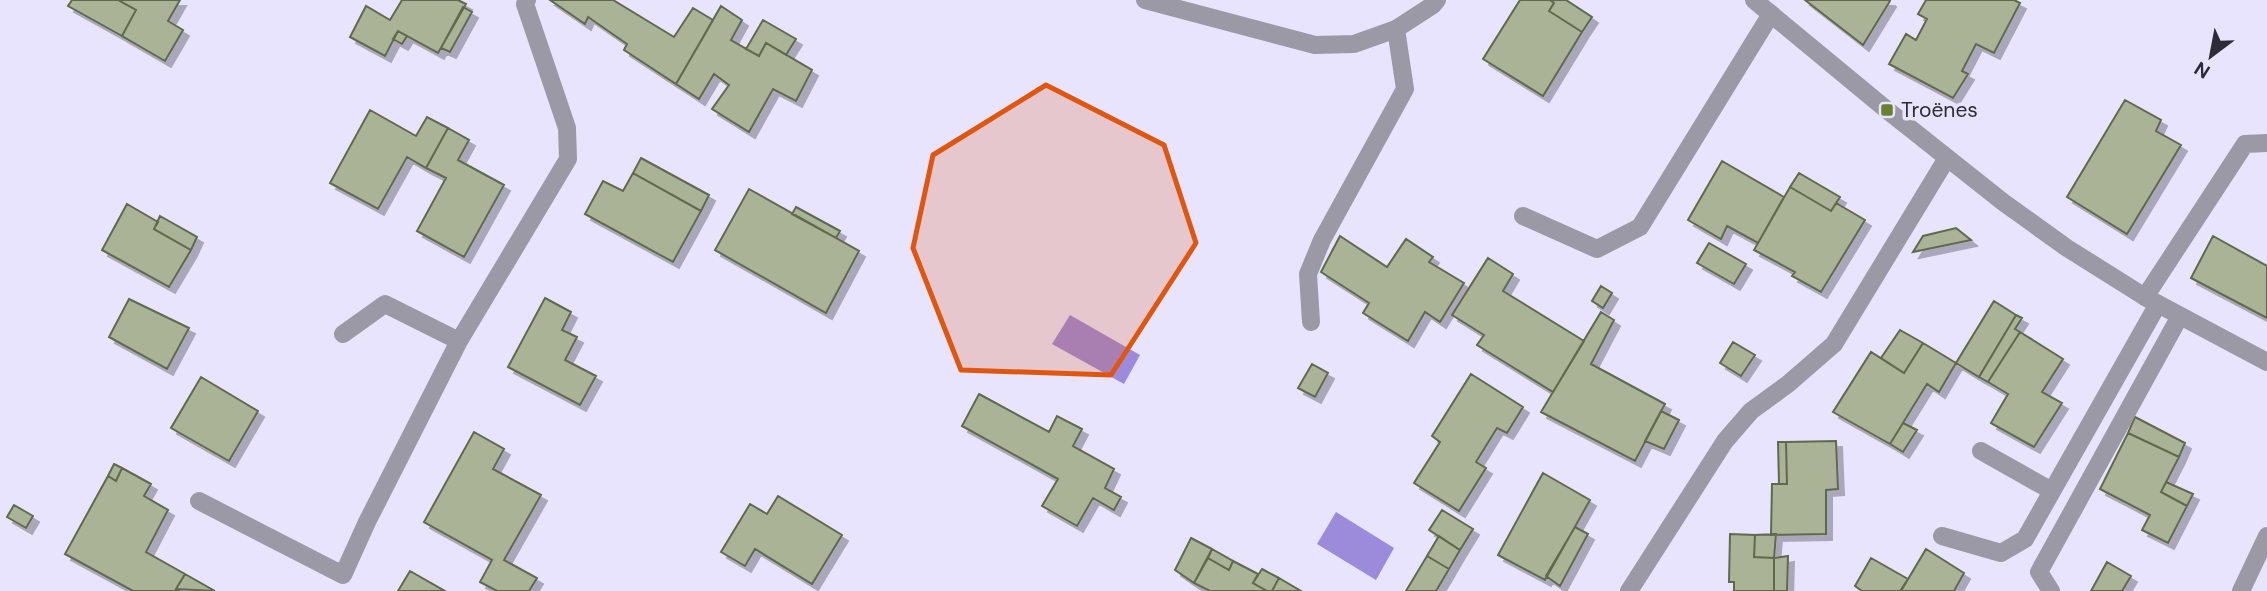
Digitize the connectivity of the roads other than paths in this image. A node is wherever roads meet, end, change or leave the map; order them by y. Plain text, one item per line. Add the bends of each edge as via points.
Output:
1 (527, 0) edge
2 (1145, 0) edge
3 (1437, 0) edge
4 (1754, 0) edge
5 (1771, 14) junction
6 (1396, 29) junction
7 (2267, 143) edge
8 (1947, 158) junction
9 (1524, 216) dead end
10 (2152, 301) junction
11 (2180, 316) junction
12 (1311, 322) dead end
13 (343, 334) dead end
14 (459, 341) junction
15 (2267, 362) edge
16 (1981, 451) dead end
17 (2052, 491) junction
18 (199, 501) dead end
19 (1942, 536) dead end
20 (2267, 536) edge
21 (1629, 591) edge
22 (2051, 591) edge
23 (2241, 591) edge

1 - 14 street via 567,128 568,159
2 - 6 street via 1315,45 1354,44
3 - 6 street
4 - 5 street
5 - 8 street
5 - 9 street via 1640,228 1597,249
6 - 12 street via 1405,89 1308,274
7 - 10 street via 2245,144
8 - 10 street via 2067,248
8 - 21 street via 1834,344 1751,411 1725,440
10 - 11 street
10 - 17 street
11 - 15 street
11 - 22 street via 2039,572
13 - 14 street via 385,304
14 - 18 street via 343,575
16 - 17 street
17 - 19 street via 2025,539 2001,553
20 - 23 street

